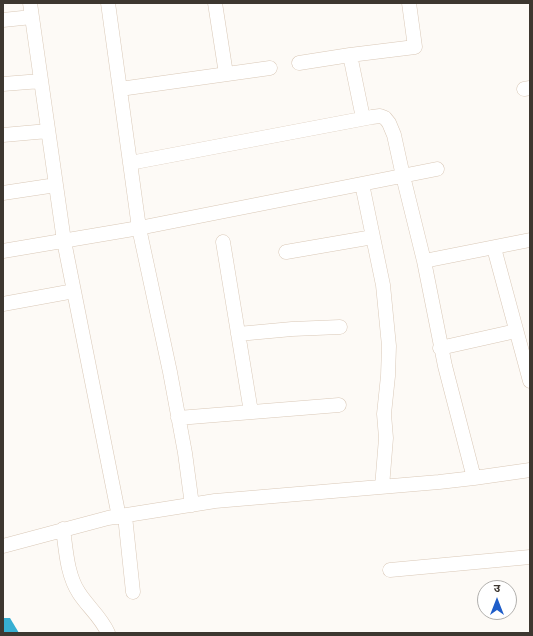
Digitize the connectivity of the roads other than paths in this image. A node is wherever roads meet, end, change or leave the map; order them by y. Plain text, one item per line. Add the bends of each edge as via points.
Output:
1 (30, 3) edge
2 (108, 3) edge
3 (215, 3) edge
4 (409, 3) edge
5 (32, 17) junction
6 (3, 20) edge
7 (350, 55) junction
8 (299, 63) dead end
9 (270, 68) dead end
10 (226, 74) junction
11 (41, 81) junction
12 (3, 84) edge
13 (120, 89) junction
14 (364, 118) junction
15 (48, 131) junction
16 (3, 134) edge
17 (130, 163) junction
18 (437, 169) dead end
19 (403, 176) junction
20 (362, 184) junction
21 (56, 185) junction
22 (3, 193) edge
23 (139, 228) junction
24 (373, 237) junction
25 (530, 240) edge
26 (64, 241) junction
27 (223, 242) dead end
28 (494, 248) junction
29 (3, 251) edge
30 (286, 252) dead end
31 (424, 261) junction
32 (74, 291) junction
33 (3, 304) edge
34 (340, 327) dead end
35 (516, 331) junction
36 (238, 334) junction
37 (440, 348) junction
38 (528, 365) edge
39 (530, 381) edge
40 (339, 405) dead end
41 (251, 412) junction
42 (178, 418) junction
43 (530, 470) edge
44 (474, 478) junction
45 (382, 487) junction
46 (192, 505) junction
47 (122, 516) junction
48 (63, 529) junction
49 (3, 546) edge
50 (530, 557) edge
51 (390, 570) dead end
52 (133, 592) dead end
53 (108, 633) edge

1 - 5 street
2 - 13 street
3 - 10 street
4 - 7 street via 415,47
5 - 6 street
5 - 11 street
7 - 8 street
7 - 14 street
9 - 10 street
10 - 13 street
11 - 12 street
11 - 15 street
13 - 17 street
14 - 17 street
14 - 19 street via 380,116 389,123
15 - 16 street
15 - 21 street
17 - 23 street
18 - 19 street
19 - 20 street
19 - 31 street
20 - 23 street
20 - 24 street
21 - 22 street
21 - 26 street
23 - 26 street
23 - 42 street
24 - 30 street
24 - 45 street via 383,285 389,346
25 - 28 street
26 - 29 street
26 - 32 street
27 - 36 street
28 - 31 street
28 - 35 street
31 - 37 street
32 - 33 street
32 - 47 street
34 - 36 street
35 - 37 street
35 - 38 street
36 - 41 street
37 - 44 street
38 - 39 street
40 - 41 street
41 - 42 street
42 - 46 street
43 - 44 street
44 - 45 street
45 - 46 street
46 - 47 street
47 - 48 street
47 - 52 street
48 - 49 street
48 - 53 street via 68,565 74,585
50 - 51 street

